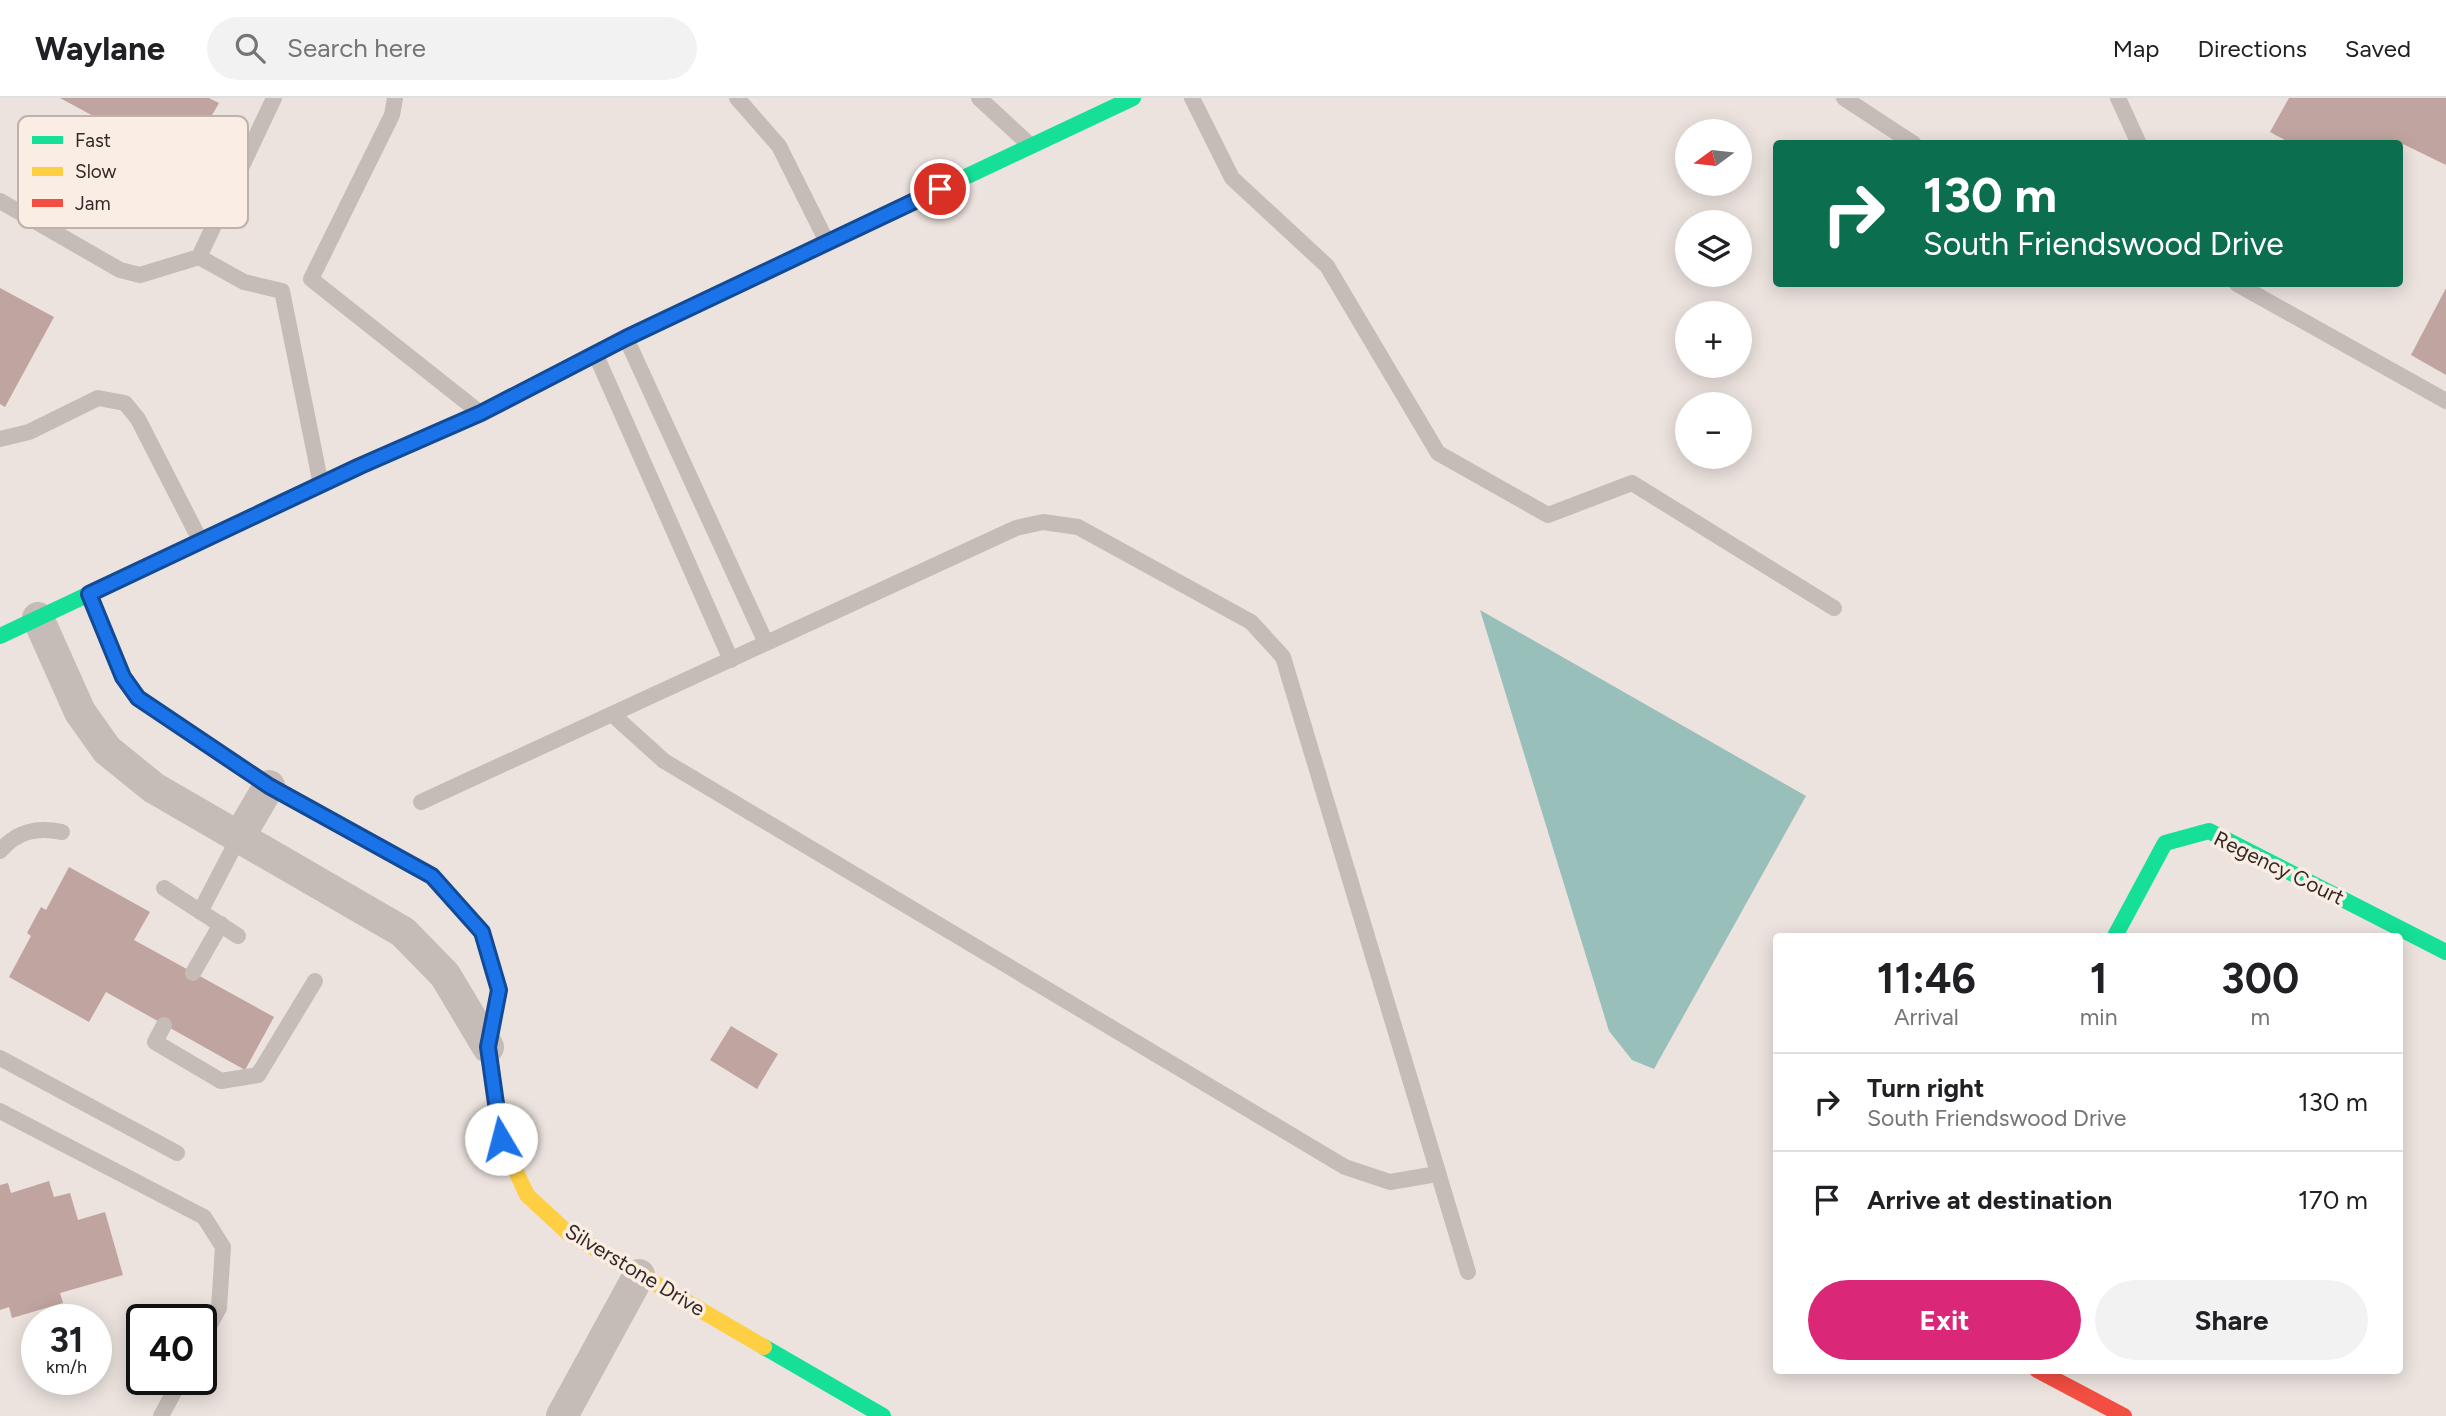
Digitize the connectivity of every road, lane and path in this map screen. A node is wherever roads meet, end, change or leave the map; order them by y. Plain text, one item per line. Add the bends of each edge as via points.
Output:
1 (274, 98) edge
2 (395, 98) edge
3 (737, 98) edge
4 (979, 98) edge
5 (1133, 98) edge
6 (1192, 98) edge
7 (1844, 98) edge
8 (2118, 98) edge
9 (1908, 140) edge
10 (2137, 140) edge
11 (1031, 146) junction
12 (248, 153) edge
13 (0, 201) edge
14 (18, 211) edge
15 (47, 228) edge
16 (213, 228) edge
17 (827, 242) junction
18 (199, 257) junction
19 (311, 279) junction
20 (2242, 287) edge
21 (282, 291) junction
22 (626, 338) junction
23 (595, 353) junction
24 (2446, 401) edge
25 (481, 413) junction
26 (0, 439) edge
27 (321, 485) junction
28 (201, 542) junction
29 (89, 594) junction
30 (1834, 608) dead end
31 (38, 618) junction
32 (0, 636) edge
33 (766, 642) junction
34 (731, 660) junction
35 (613, 715) junction
36 (269, 786) junction
37 (421, 802) dead end
38 (62, 832) dead end
39 (239, 837) junction
40 (0, 851) edge
41 (164, 888) dead end
42 (200, 912) junction
43 (221, 924) junction
44 (2117, 933) edge
45 (238, 936) dead end
46 (2446, 952) edge
47 (193, 973) dead end
48 (315, 981) dead end
49 (164, 1025) dead end
50 (488, 1047) junction
51 (0, 1058) edge
52 (0, 1111) edge
53 (177, 1153) dead end
54 (1437, 1174) junction
55 (1468, 1272) dead end
56 (639, 1275) junction
57 (217, 1312) edge
58 (2045, 1374) edge
59 (172, 1395) edge
60 (161, 1416) edge
61 (562, 1416) edge
62 (883, 1416) edge
63 (2124, 1416) edge

1 - 12 lane
2 - 19 lane via 392,115
3 - 17 lane via 779,146
4 - 11 lane
5 - 11 street
6 - 30 lane via 1232,178 1327,265 1437,453 1548,515 1632,483
7 - 9 lane
8 - 10 lane
11 - 17 street
13 - 14 lane
15 - 18 lane via 120,270 140,275
16 - 18 lane
17 - 22 street
18 - 21 lane via 244,282
19 - 21 lane
19 - 25 lane
20 - 24 lane
21 - 27 lane
22 - 23 street
22 - 33 lane
23 - 25 street
23 - 34 lane
25 - 27 street
26 - 28 lane via 29,432 98,398 125,403 138,419
27 - 28 street
28 - 29 street
29 - 31 street
29 - 36 street, Silverstone Drive via 123,677 138,698
31 - 32 street
31 - 39 street, Silverstone Drive via 80,712 107,750 154,788
33 - 34 lane
33 - 54 lane via 1016,528 1043,522 1078,527 1251,622 1283,657
34 - 35 lane
35 - 37 lane
35 - 54 lane via 664,761 1345,1167 1390,1182
36 - 39 street
36 - 50 street, Silverstone Drive via 432,876 482,932 499,990
38 - 40 lane via 43,828 23,832
39 - 42 lane
39 - 50 street, Silverstone Drive via 403,932 445,975
41 - 42 lane
42 - 43 lane
43 - 45 lane
43 - 47 lane
44 - 46 street, Regency Court via 2165,843 2208,831
48 - 49 lane via 258,1075 221,1081 155,1042
50 - 56 street, Silverstone Drive via 501,1139 527,1195 567,1232
51 - 53 lane
52 - 57 lane via 204,1217 223,1247
54 - 55 lane
56 - 61 street
56 - 62 street, Silverstone Drive
58 - 63 street
59 - 60 lane

